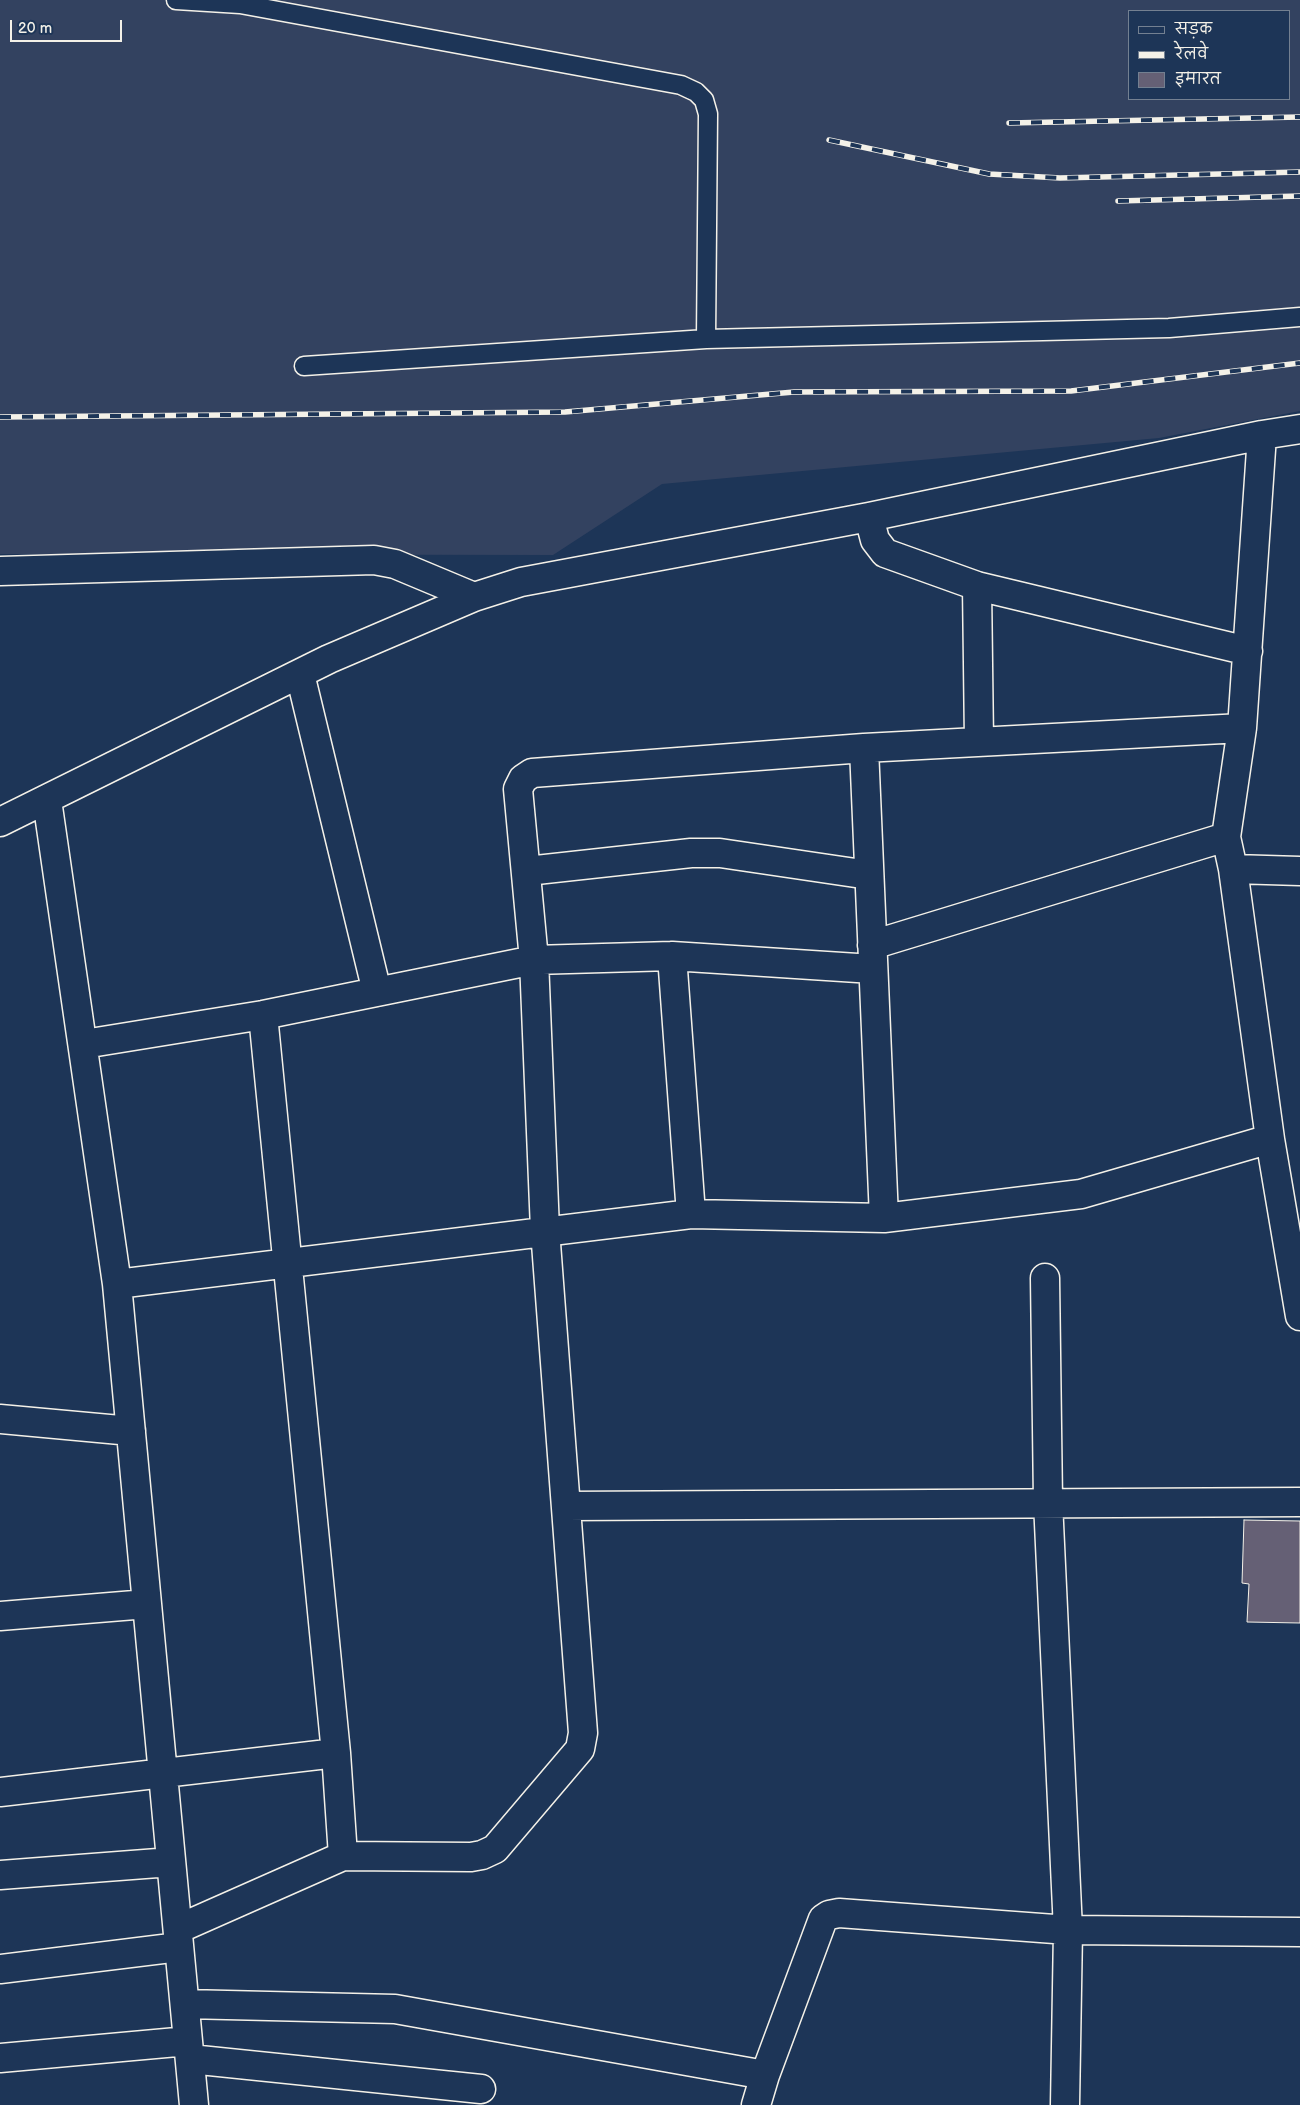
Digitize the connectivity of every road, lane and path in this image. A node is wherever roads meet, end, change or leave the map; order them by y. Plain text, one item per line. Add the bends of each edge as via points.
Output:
1 (176, 0) edge
2 (1300, 317) edge
3 (706, 339) junction
4 (304, 366) dead end
5 (1300, 429) edge
6 (1262, 435) junction
7 (869, 517) junction
8 (0, 571) edge
9 (977, 586) junction
10 (474, 597) junction
11 (1248, 650) junction
12 (300, 674) junction
13 (1242, 728) junction
14 (979, 742) junction
15 (864, 748) junction
16 (47, 800) junction
17 (0, 822) edge
18 (1226, 837) junction
19 (1232, 869) junction
20 (527, 871) junction
21 (1300, 871) edge
22 (869, 874) junction
23 (672, 956) junction
24 (872, 957) junction
25 (534, 960) junction
26 (377, 992) junction
27 (263, 1014) junction
28 (84, 1044) junction
29 (1270, 1139) junction
30 (691, 1214) junction
31 (884, 1218) junction
32 (545, 1230) junction
33 (1295, 1258) edge
34 (289, 1262) junction
35 (1045, 1278) dead end
36 (117, 1284) junction
37 (1300, 1316) edge
38 (0, 1419) edge
39 (131, 1432) junction
40 (1048, 1502) junction
41 (1300, 1502) edge
42 (566, 1506) junction
43 (147, 1604) junction
44 (0, 1616) edge
45 (336, 1753) junction
46 (163, 1773) junction
47 (0, 1792) edge
48 (343, 1856) junction
49 (172, 1862) junction
50 (0, 1875) edge
51 (1068, 1930) junction
52 (1300, 1932) edge
53 (179, 1938) junction
54 (0, 1968) edge
55 (185, 2004) junction
56 (189, 2050) junction
57 (0, 2058) edge
58 (765, 2075) junction
59 (481, 2089) dead end
60 (194, 2105) edge
61 (756, 2105) edge
62 (1065, 2105) edge

1 - 3 lane via 240,4 681,85 696,92 704,100 708,114
2 - 3 lane via 1169,328
3 - 4 lane
5 - 6 street
6 - 7 street
6 - 11 street
7 - 9 street via 875,540 885,553
7 - 10 street via 522,582
8 - 10 street via 374,560 395,564
9 - 11 street
9 - 14 street
10 - 12 street
11 - 13 street
12 - 16 street
12 - 26 street
13 - 14 street
13 - 18 street
14 - 15 street
15 - 20 street via 532,773 523,779 518,789
15 - 22 street
16 - 17 street
16 - 28 street
18 - 19 street
18 - 24 street
19 - 21 street
19 - 29 street
20 - 22 street via 691,853 720,853
20 - 25 street
22 - 24 street
23 - 24 street
23 - 25 street
23 - 30 street
24 - 31 street
25 - 26 street
25 - 32 street
26 - 27 street
27 - 28 street
27 - 34 street
28 - 36 street
29 - 31 street via 1081,1194
29 - 33 street
30 - 31 street
30 - 32 street
32 - 34 street
32 - 42 street
33 - 37 street
34 - 36 street
34 - 45 street
35 - 40 street
36 - 39 street
38 - 39 street
39 - 43 street
40 - 41 street
40 - 42 street
40 - 51 street
42 - 48 street via 583,1733 580,1749 495,1849 482,1855
43 - 44 street
43 - 46 street
45 - 46 street
45 - 48 street
46 - 47 street
46 - 49 street
48 - 53 street
49 - 50 street
49 - 53 street
51 - 52 street
51 - 58 street via 839,1913 829,1915 823,1919
51 - 62 street
53 - 54 street
53 - 55 street
55 - 56 street
55 - 58 street via 395,2009
56 - 57 street
56 - 59 street
56 - 60 street
58 - 61 street

